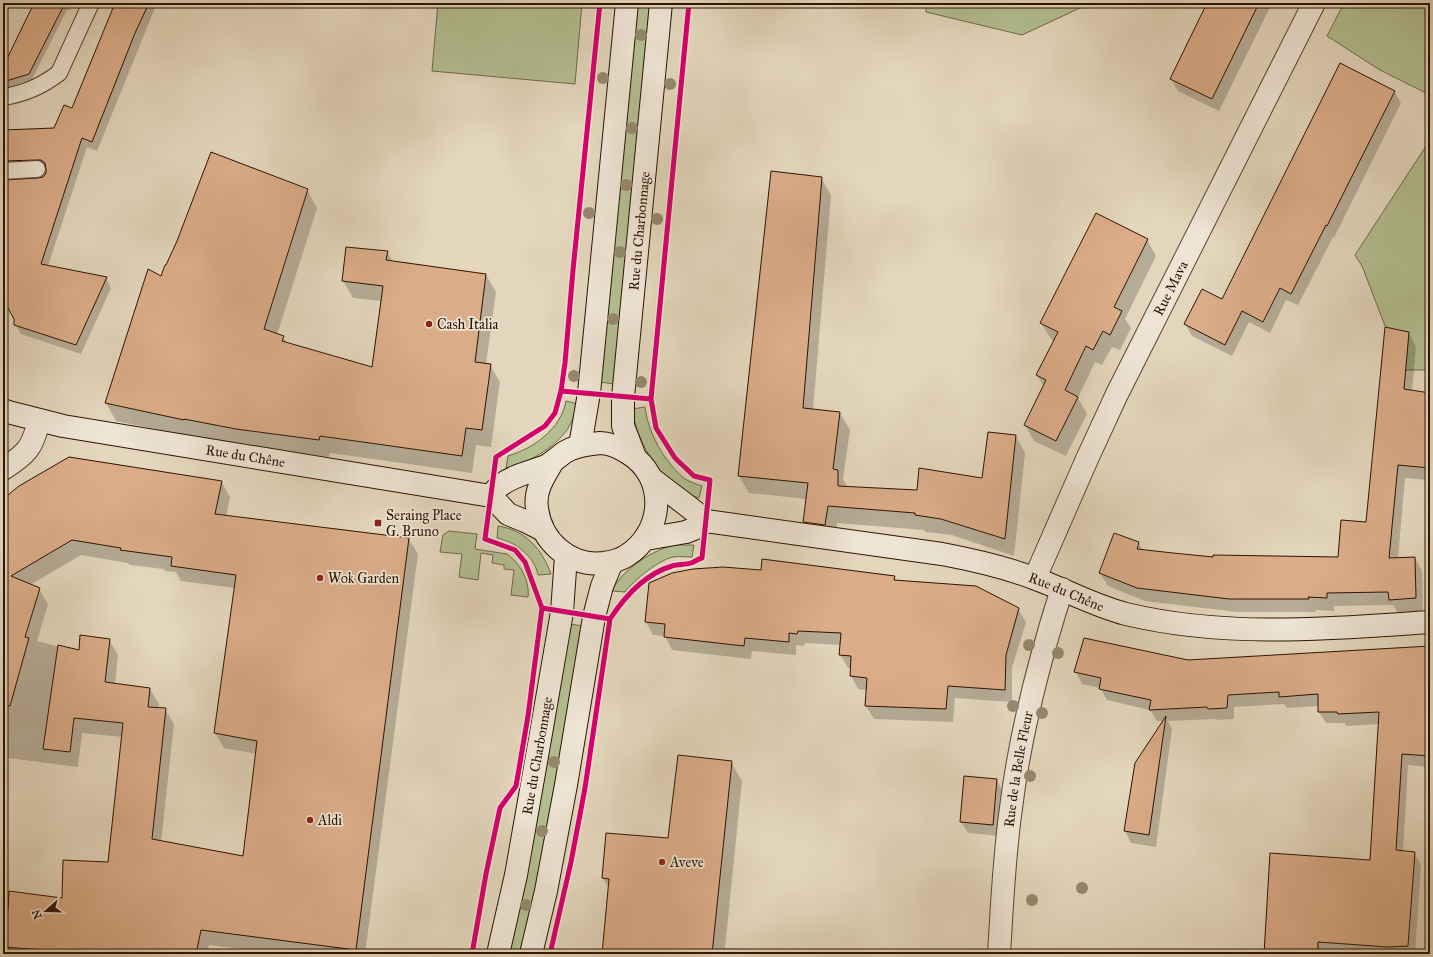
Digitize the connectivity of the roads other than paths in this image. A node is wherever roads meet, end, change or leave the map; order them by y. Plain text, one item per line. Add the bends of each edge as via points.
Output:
1 (91, 3) edge
2 (627, 3) edge
3 (661, 3) edge
4 (1314, 3) edge
5 (3, 97) edge
6 (37, 169) dead end
7 (3, 171) edge
8 (3, 410) edge
9 (39, 420) junction
10 (580, 446) junction
11 (635, 457) junction
12 (552, 463) junction
13 (3, 469) edge
14 (652, 479) junction
15 (490, 496) junction
16 (706, 521) junction
17 (543, 530) junction
18 (646, 539) junction
19 (566, 556) junction
20 (612, 562) junction
21 (1035, 578) junction
22 (1062, 589) junction
23 (1430, 622) edge
24 (498, 954) edge
25 (531, 954) edge
26 (999, 954) edge

1 - 5 lane via 59,73 35,88
2 - 10 main road via 589,393
3 - 11 main road, Rue du Charbonnage via 623,396 623,426
4 - 21 main road, Rue Mava via 1114,400
6 - 7 lane
8 - 9 main road, Rue du Chêne
9 - 13 main road via 30,447
9 - 15 main road, Rue du Chêne
10 - 11 main road via 602,443 619,447
10 - 12 main road via 566,451
11 - 14 main road
12 - 15 main road via 501,485
12 - 17 main road via 540,483 536,507
14 - 16 main road
14 - 18 main road via 657,500 655,520
15 - 17 main road via 508,514
16 - 18 main road via 686,532
16 - 21 main road, Rue du Chêne via 942,554 975,560
17 - 19 main road via 552,545
18 - 20 main road via 625,557
19 - 20 main road via 581,562
19 - 24 main road, Rue du Charbonnage via 562,612 516,875
20 - 25 main road via 602,586 594,617 546,892
21 - 22 main road, Rue du Chêne
22 - 23 main road, Rue du Chêne via 1124,613 1158,621 1221,629 1321,629
22 - 26 main road, Rue de la Belle Fleur via 1041,659 1019,755 1006,848

